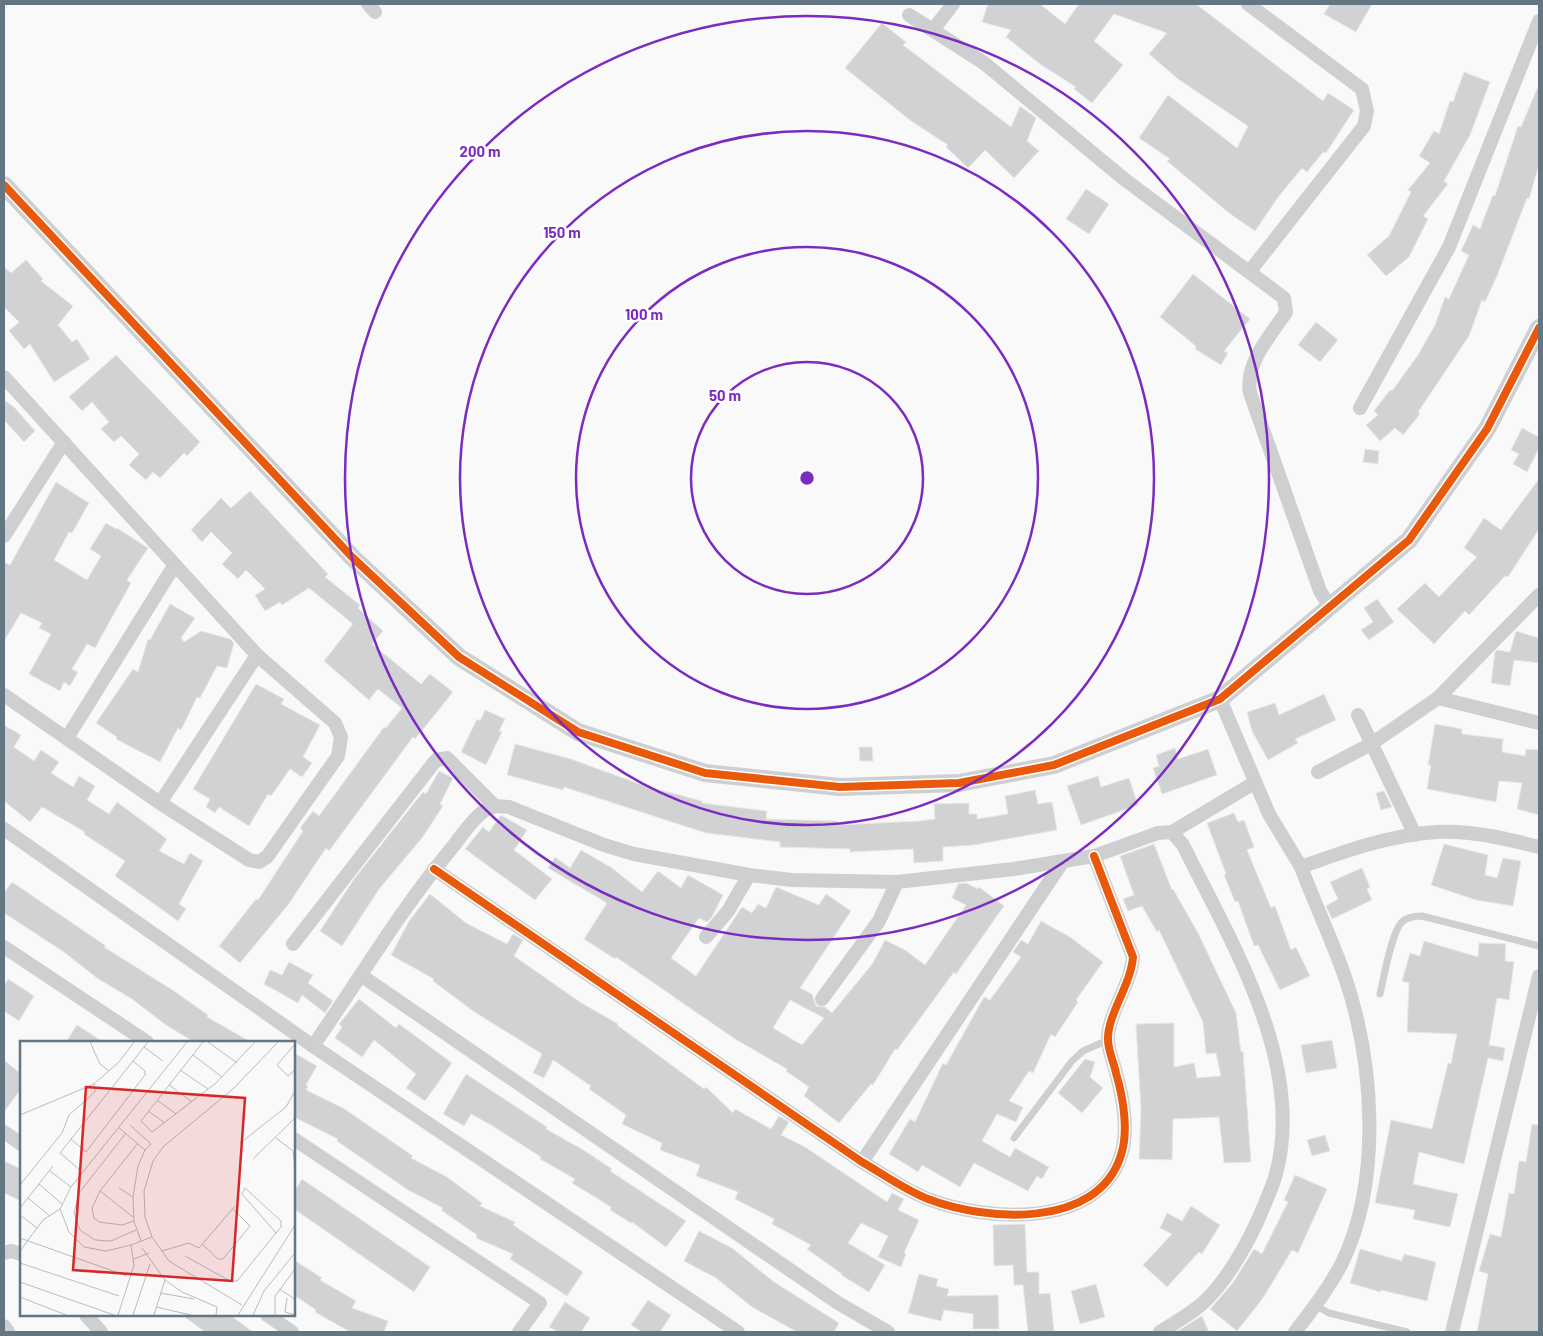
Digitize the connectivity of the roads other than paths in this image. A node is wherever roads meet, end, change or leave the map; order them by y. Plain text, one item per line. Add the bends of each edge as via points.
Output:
1 (953, 4) edge
2 (1248, 4) edge
3 (909, 15) dead end
4 (1539, 21) edge
5 (933, 30) junction
6 (4, 185) edge
7 (1250, 271) junction
8 (1539, 328) edge
9 (4, 377) edge
10 (1360, 408) dead end
11 (64, 442) junction
12 (4, 536) edge
13 (174, 566) junction
14 (1539, 595) edge
15 (1330, 607) junction
16 (258, 655) junction
17 (4, 695) edge
18 (1220, 698) junction
19 (1438, 698) junction
20 (1358, 715) dead end
21 (1539, 723) edge
22 (67, 738) junction
23 (1371, 744) junction
24 (1318, 772) dead end
25 (1254, 783) junction
26 (160, 803) junction
27 (495, 806) junction
28 (4, 829) edge
29 (1172, 832) junction
30 (1415, 834) junction
31 (1539, 848) edge
32 (1094, 856) junction
33 (1062, 861) junction
34 (1301, 868) junction
35 (434, 870) junction
36 (749, 875) junction
37 (897, 882) junction
38 (706, 937) dead end
39 (293, 944) dead end
40 (1539, 946) edge
41 (4, 947) edge
42 (362, 976) junction
43 (1539, 976) edge
44 (1380, 994) dead end
45 (822, 999) dead end
46 (1108, 1040) junction
47 (145, 1041) edge
48 (313, 1046) junction
49 (4, 1132) edge
50 (1014, 1138) dead end
51 (295, 1141) edge
52 (20, 1143) edge
53 (862, 1162) junction
54 (4, 1253) edge
55 (20, 1254) edge
56 (1316, 1306) junction
57 (87, 1316) edge
58 (268, 1316) edge
59 (4, 1326) edge
60 (8, 1332) edge
61 (101, 1332) edge
62 (292, 1332) edge
63 (519, 1332) edge
64 (738, 1332) edge
65 (888, 1332) edge
66 (1160, 1332) edge
67 (1295, 1332) edge
68 (1407, 1332) edge
69 (1452, 1332) edge

1 - 5 street
2 - 7 street via 1362,89 1367,111 1364,126
3 - 5 street
4 - 10 street via 1449,247
5 - 7 street via 984,62 1124,179
6 - 18 street via 352,557 459,657 578,732 705,773 840,786 959,783 1054,765
7 - 15 street via 1280,293 1287,305 1286,312 1251,367 1250,393 1320,591
8 - 15 street via 1487,429 1423,522 1394,555
9 - 11 street
11 - 12 street
11 - 13 street
13 - 16 street
13 - 22 street
14 - 19 street
15 - 18 street
16 - 26 street
16 - 26 street via 335,723 341,737 338,756 268,857 259,862 249,860
17 - 22 street
18 - 25 street
19 - 21 street
19 - 23 street
20 - 23 street
22 - 26 street
23 - 24 street
23 - 30 street
25 - 29 street
25 - 34 street
27 - 35 street via 483,812
27 - 36 street via 509,807 634,854
27 - 39 street via 447,758 436,760
28 - 48 street
29 - 32 street via 1158,833
29 - 66 street via 1183,845 1257,1000 1272,1042 1282,1109 1276,1173 1248,1240 1222,1281 1203,1302
30 - 31 street via 1464,833
30 - 34 street via 1354,848
32 - 33 street
32 - 46 street via 1133,957 1132,972 1109,1029
33 - 37 street via 1014,870
33 - 53 street
34 - 56 street via 1350,996 1366,1071 1368,1125 1368,1166 1362,1202 1342,1262
35 - 42 street via 397,920
35 - 53 street
36 - 37 street via 792,880
36 - 38 street via 728,911
37 - 45 street via 879,921
40 - 44 lane via 1412,916 1402,922 1396,933
41 - 47 street
42 - 48 street
42 - 65 street via 838,1303
43 - 69 street
46 - 50 lane via 1083,1051 1072,1061
46 - 53 street via 1121,1088 1122,1154 1113,1174 1089,1198 1057,1210 1035,1213 1011,1216 978,1212 928,1199
48 - 64 street
49 - 52 street
51 - 63 street via 540,1303
54 - 55 street
56 - 67 street
56 - 68 lane via 1329,1313
57 - 61 street
58 - 62 street
59 - 60 street

